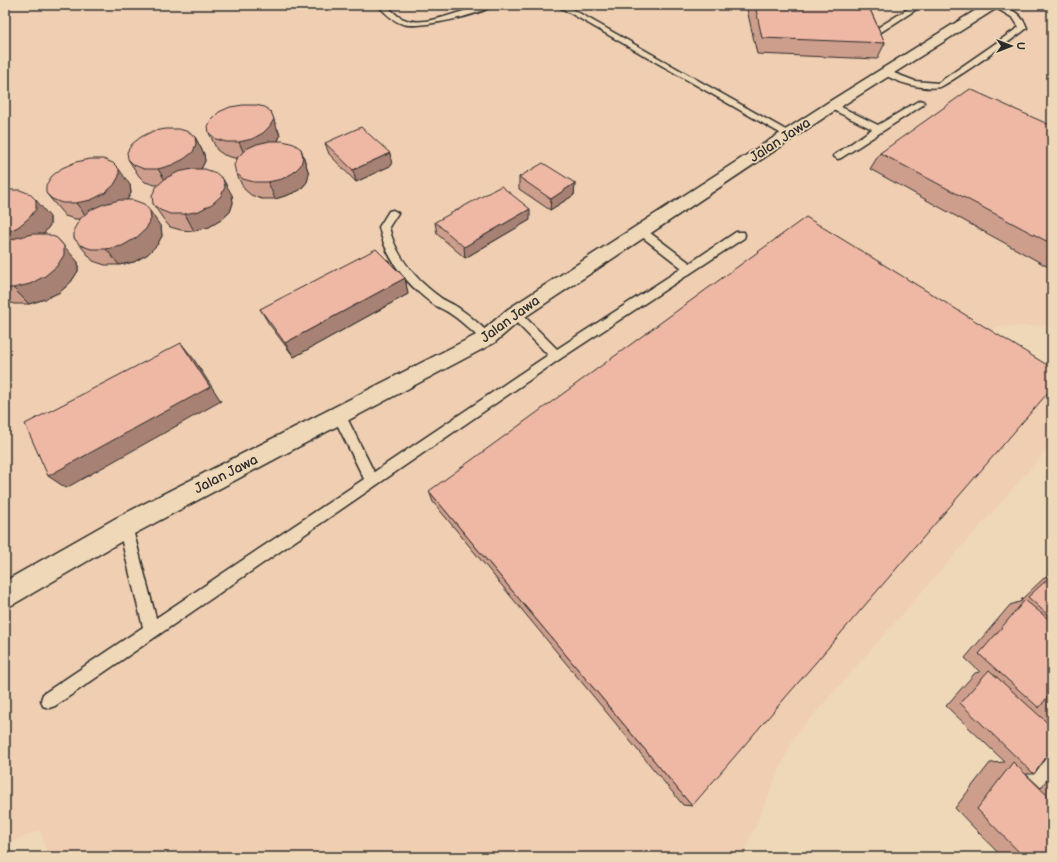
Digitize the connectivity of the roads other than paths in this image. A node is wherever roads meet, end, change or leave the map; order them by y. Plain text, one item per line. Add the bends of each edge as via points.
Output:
1 (382, 5) edge
2 (489, 5) edge
3 (560, 5) edge
4 (919, 5) edge
5 (994, 5) edge
6 (875, 32) edge
7 (886, 72) junction
8 (920, 103) dead end
9 (832, 106) junction
10 (878, 129) junction
11 (788, 134) junction
12 (838, 156) dead end
13 (393, 213) dead end
14 (641, 231) junction
15 (740, 235) dead end
16 (690, 268) junction
17 (515, 314) junction
18 (487, 338) junction
19 (556, 356) junction
20 (339, 416) junction
21 (372, 481) junction
22 (125, 526) junction
23 (5, 595) edge
24 (152, 631) junction
25 (49, 700) dead end

1 - 2 lane via 396,18 407,23 423,23
3 - 11 lane
4 - 6 lane
5 - 7 street, Jalan Jawa
5 - 7 lane via 1014,14 1022,21 1023,28 940,85 914,85
7 - 9 street, Jalan Jawa
8 - 10 lane
9 - 10 lane
9 - 11 street, Jalan Jawa
10 - 12 lane
11 - 14 street, Jalan Jawa
13 - 18 lane via 384,227 386,240 396,259 436,300 456,311
14 - 16 lane
14 - 17 street, Jalan Jawa
15 - 16 lane
16 - 19 lane
17 - 18 street, Jalan Jawa
17 - 19 lane
18 - 20 street, Jalan Jawa
19 - 21 lane
20 - 21 lane
20 - 22 street, Jalan Jawa
21 - 24 lane
22 - 23 street, Jalan Jawa
22 - 24 lane
24 - 25 lane

